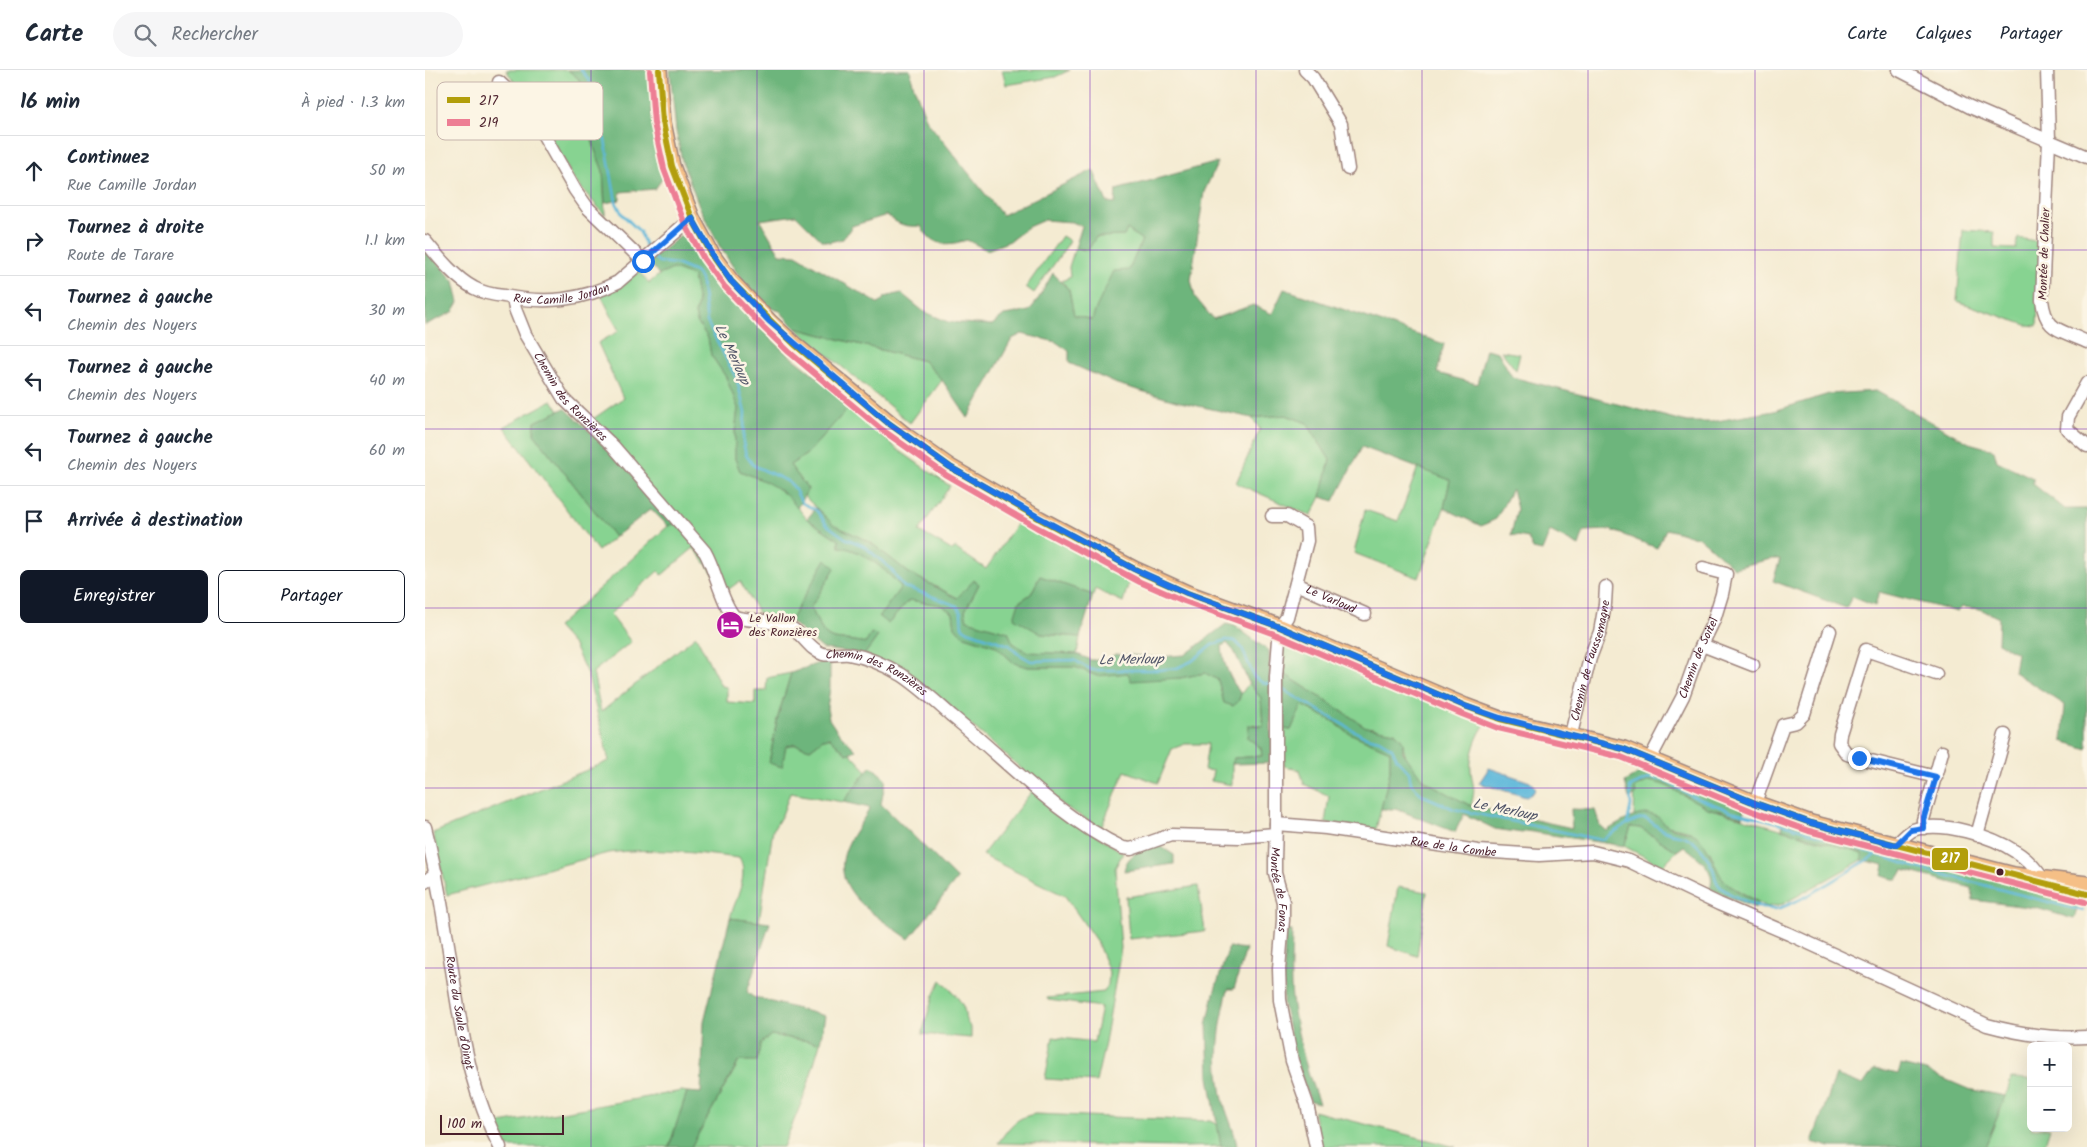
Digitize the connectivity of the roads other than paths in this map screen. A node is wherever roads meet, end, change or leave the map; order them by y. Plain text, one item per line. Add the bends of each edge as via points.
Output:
1 (659, 70) edge
2 (1305, 70) edge
3 (1899, 70) edge
4 (2047, 70) edge
5 (546, 140) edge
6 (2049, 141) junction
7 (2087, 157) edge
8 (1348, 169) dead end
9 (692, 218) junction
10 (425, 241) edge
11 (644, 260) junction
12 (513, 298) junction
13 (2087, 342) edge
14 (2087, 382) edge
15 (2087, 446) edge
16 (1272, 516) dead end
17 (1703, 568) dead end
18 (1296, 584) junction
19 (1606, 587) dead end
20 (1365, 614) dead end
21 (1280, 627) junction
22 (1830, 632) dead end
23 (1702, 645) junction
24 (1753, 665) dead end
25 (1936, 674) dead end
26 (1571, 734) junction
27 (2005, 735) dead end
28 (1942, 752) dead end
29 (1650, 759) junction
30 (1936, 777) junction
31 (1755, 803) junction
32 (425, 827) edge
33 (1924, 828) junction
34 (1276, 829) junction
35 (1977, 834) junction
36 (1896, 845) junction
37 (436, 873) junction
38 (2014, 875) junction
39 (2043, 879) junction
40 (425, 882) edge
41 (2087, 884) edge
42 (2087, 894) edge
43 (2087, 1037) edge
44 (500, 1147) edge
45 (1316, 1147) edge

1 - 9 main road via 667,145
2 - 8 street via 1341,124
3 - 6 street via 1970,107
4 - 6 street, Montée de Chalier
5 - 11 street via 587,207
6 - 7 street
6 - 13 street, Montée de Chalier via 2043,312 2050,325
9 - 11 street, Rue Camille Jordan
9 - 21 main road via 731,281 769,321 905,436 950,467 1144,574
10 - 12 street, Rue Camille Jordan via 462,280 476,289
11 - 12 street, Rue Camille Jordan via 619,282 573,298 540,302
12 - 34 street, Chemin des Ronzières via 525,334 564,399 613,446 705,552 725,602 735,617 783,624 823,654 853,655 886,666 903,676 1053,803 1123,848 1131,849 1171,835 1239,837
14 - 15 street via 2068,417 2067,429
16 - 18 street via 1287,516 1306,527 1307,541
17 - 23 street, Chemin de Soitel via 1726,574 1717,612
18 - 20 street, Le Varloud
18 - 21 street via 1287,617
19 - 26 street, Chemin de Faussemagne via 1600,632 1590,658
21 - 26 main road via 1465,706 1526,725
21 - 34 street, Montée de Fonas via 1276,677
22 - 31 street via 1804,714 1796,722 1783,725
23 - 24 street
23 - 29 street, Chemin de Soitel via 1683,696
25 - 30 street via 1866,650 1839,734 1839,743 1847,754
26 - 29 main road
27 - 35 street
28 - 30 street
29 - 31 main road
30 - 33 street via 1923,820
31 - 36 main road via 1811,823
32 - 37 street, Route du Saule d'Oingt
33 - 35 street via 1930,826
33 - 36 street via 1911,830
34 - 43 street, Rue de la Combe via 1326,828 1477,851 1539,855 1593,852 1629,861 1987,1025 2039,1036
34 - 45 street, Montée de Fonas via 1275,873 1283,902 1280,1000 1292,1061 1307,1104
35 - 39 street via 2016,852
36 - 38 main road
37 - 40 street
37 - 44 street, Route du Saule d'Oingt via 466,1057 477,1096
38 - 39 main road
38 - 42 main road
39 - 41 main road

